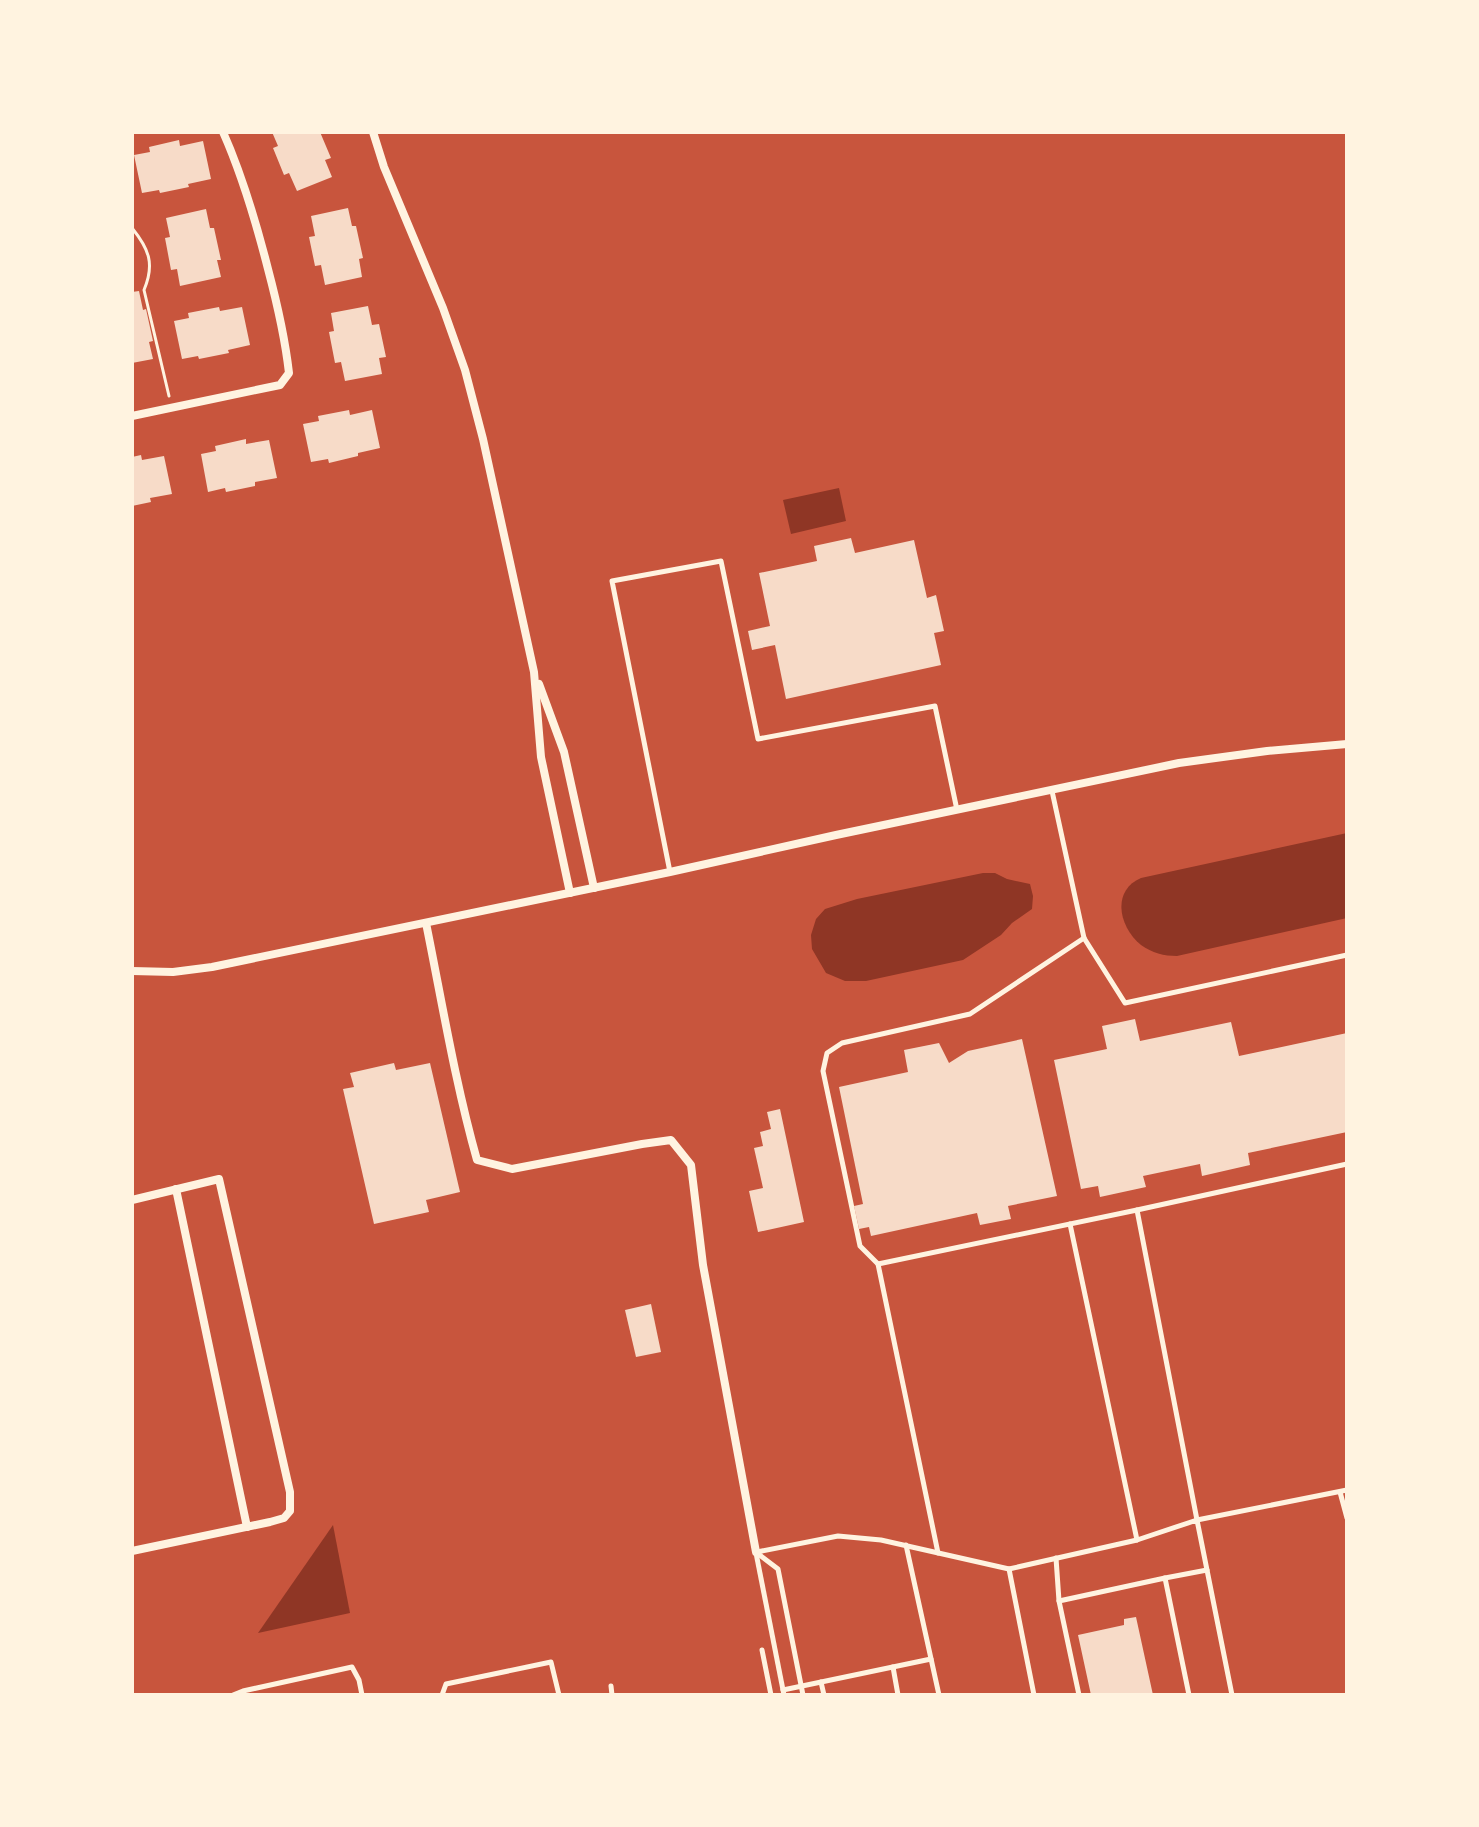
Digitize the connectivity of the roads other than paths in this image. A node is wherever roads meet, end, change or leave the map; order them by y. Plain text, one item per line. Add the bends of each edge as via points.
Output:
1 (223, 132) edge
2 (373, 132) edge
3 (132, 416) edge
4 (534, 672) junction
5 (1347, 744) edge
6 (1052, 790) junction
7 (957, 810) junction
8 (670, 872) junction
9 (594, 888) junction
10 (570, 893) junction
11 (426, 923) junction
12 (1084, 938) junction
13 (1347, 955) edge
14 (132, 971) edge
15 (1347, 1164) edge
16 (176, 1189) junction
17 (132, 1200) edge
18 (1137, 1210) junction
19 (1070, 1224) junction
20 (878, 1264) junction
21 (1347, 1490) edge
22 (1340, 1492) junction
23 (1347, 1518) edge
24 (1197, 1520) junction
25 (247, 1527) junction
26 (1137, 1540) junction
27 (906, 1545) junction
28 (132, 1551) edge
29 (756, 1552) junction
30 (938, 1553) junction
31 (1056, 1558) junction
32 (1009, 1569) junction
33 (1207, 1570) junction
34 (1165, 1578) junction
35 (1059, 1601) junction
36 (762, 1650) dead end
37 (931, 1659) junction
38 (893, 1667) junction
39 (821, 1682) junction
40 (611, 1686) dead end
41 (801, 1686) junction
42 (784, 1692) edge
43 (233, 1695) edge
44 (362, 1695) edge
45 (442, 1695) edge
46 (559, 1695) edge
47 (612, 1695) edge
48 (771, 1695) edge
49 (803, 1695) edge
50 (824, 1695) edge
51 (898, 1695) edge
52 (939, 1695) edge
53 (1034, 1695) edge
54 (1079, 1695) edge
55 (1189, 1695) edge
56 (1232, 1695) edge

1 - 3 street via 252,209 289,373 280,385
2 - 4 street via 465,370
4 - 9 street via 564,752
4 - 10 street via 541,757
5 - 6 street via 1179,763
6 - 7 street
6 - 12 lane
7 - 8 street
7 - 8 lane via 935,706 758,739 721,561 612,581
8 - 9 street
9 - 10 street
10 - 11 street
11 - 14 street via 212,967
11 - 29 street via 461,1105 477,1160 512,1169 671,1140 691,1165 703,1265
12 - 13 lane via 1125,1003
12 - 20 lane via 970,1014 842,1043 827,1053 823,1071 860,1246
15 - 18 lane
16 - 17 street
16 - 25 street
16 - 25 street via 219,1179 290,1492 290,1511 284,1518
18 - 19 lane
18 - 24 lane
19 - 20 lane
19 - 26 lane
20 - 30 lane
21 - 22 lane
22 - 23 lane
22 - 24 lane
24 - 26 lane
24 - 33 lane
25 - 28 street
26 - 31 lane
27 - 29 lane via 838,1536
27 - 30 lane
27 - 37 lane
29 - 41 lane via 778,1569
29 - 42 lane
30 - 32 lane
31 - 32 lane
31 - 35 lane
32 - 53 lane
33 - 34 lane
33 - 56 lane
34 - 35 lane
34 - 55 lane
35 - 54 lane
36 - 48 lane
37 - 38 lane
37 - 52 lane
38 - 39 lane
38 - 51 lane
39 - 41 lane
39 - 50 lane
40 - 47 lane
41 - 42 lane
41 - 49 lane
43 - 44 lane via 352,1667
45 - 46 lane via 446,1684 551,1662

